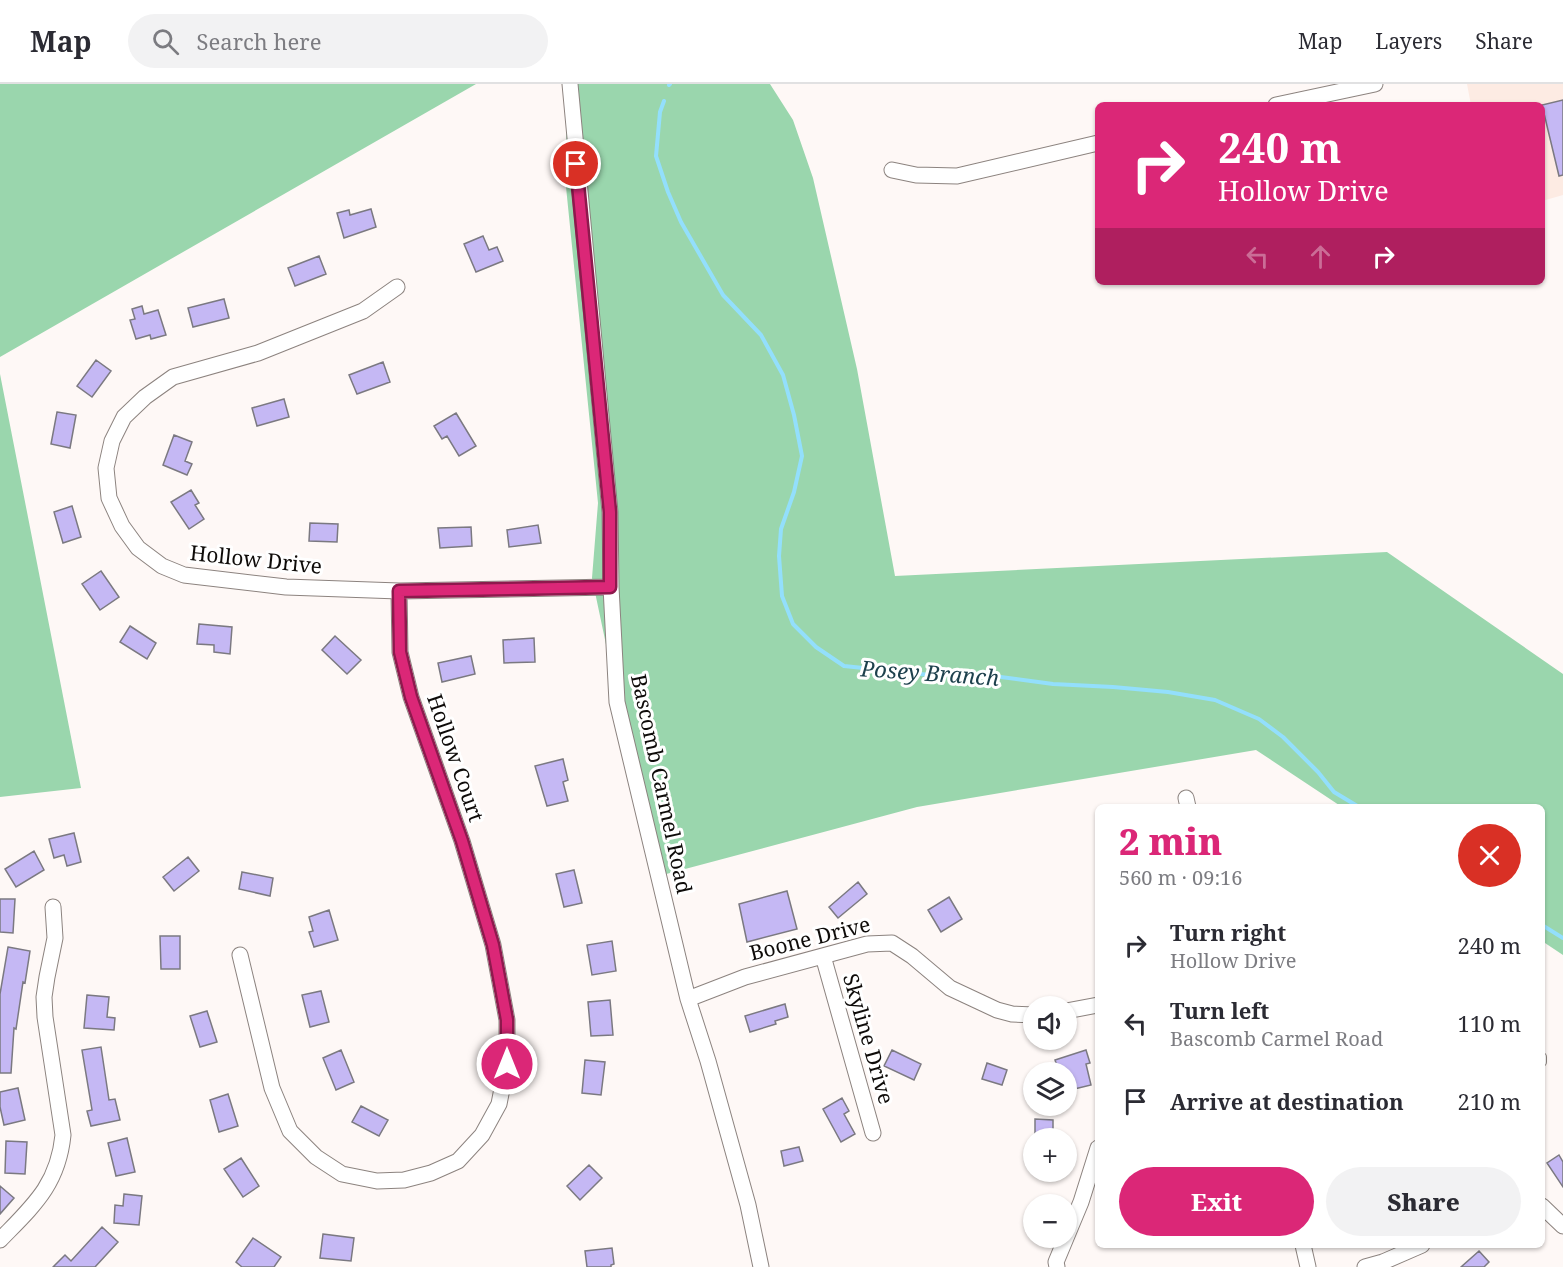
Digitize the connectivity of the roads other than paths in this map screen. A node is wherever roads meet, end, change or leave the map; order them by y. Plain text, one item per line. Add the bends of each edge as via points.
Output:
1 (570, 84) edge
2 (1375, 84) edge
3 (1290, 102) edge
4 (1095, 144) edge
5 (892, 170) dead end
6 (397, 287) dead end
7 (610, 587) junction
8 (399, 591) junction
9 (53, 907) dead end
10 (240, 955) dead end
11 (823, 956) junction
12 (688, 999) junction
13 (1095, 1006) edge
14 (1077, 1009) edge
15 (1023, 1014) edge
16 (873, 1133) dead end
17 (1095, 1158) edge
18 (1545, 1209) edge
19 (1563, 1226) edge
20 (0, 1240) edge
21 (1304, 1248) edge
22 (1414, 1248) edge
23 (761, 1267) edge
24 (1057, 1267) edge
25 (1308, 1267) edge
26 (1365, 1267) edge

1 - 7 street, Bascomb Carmel Road via 610,512
2 - 3 street
4 - 5 street via 957,177
6 - 8 street, Hollow Drive via 363,311 321,329 258,353 173,377 124,417 112,441 106,468 110,498 122,526 138,548 162,566 184,575 286,587
7 - 8 street, Hollow Drive
7 - 12 street, Bascomb Carmel Road via 617,702
8 - 10 street, Hollow Court via 400,652 411,697 493,945 507,1020 507,1064 499,1104 482,1135 458,1161 404,1179 377,1180 342,1174 316,1157 290,1131 272,1088
9 - 20 street via 55,938 44,997 63,1135 61,1155 45,1191
11 - 12 street, Boone Drive via 745,977
11 - 15 street, Boone Drive via 867,944 892,943 950,988 997,1010
11 - 16 street, Skyline Drive
12 - 23 street, Bascomb Carmel Road via 748,1205
13 - 14 street
17 - 24 street
18 - 19 street
21 - 25 street
22 - 26 street

